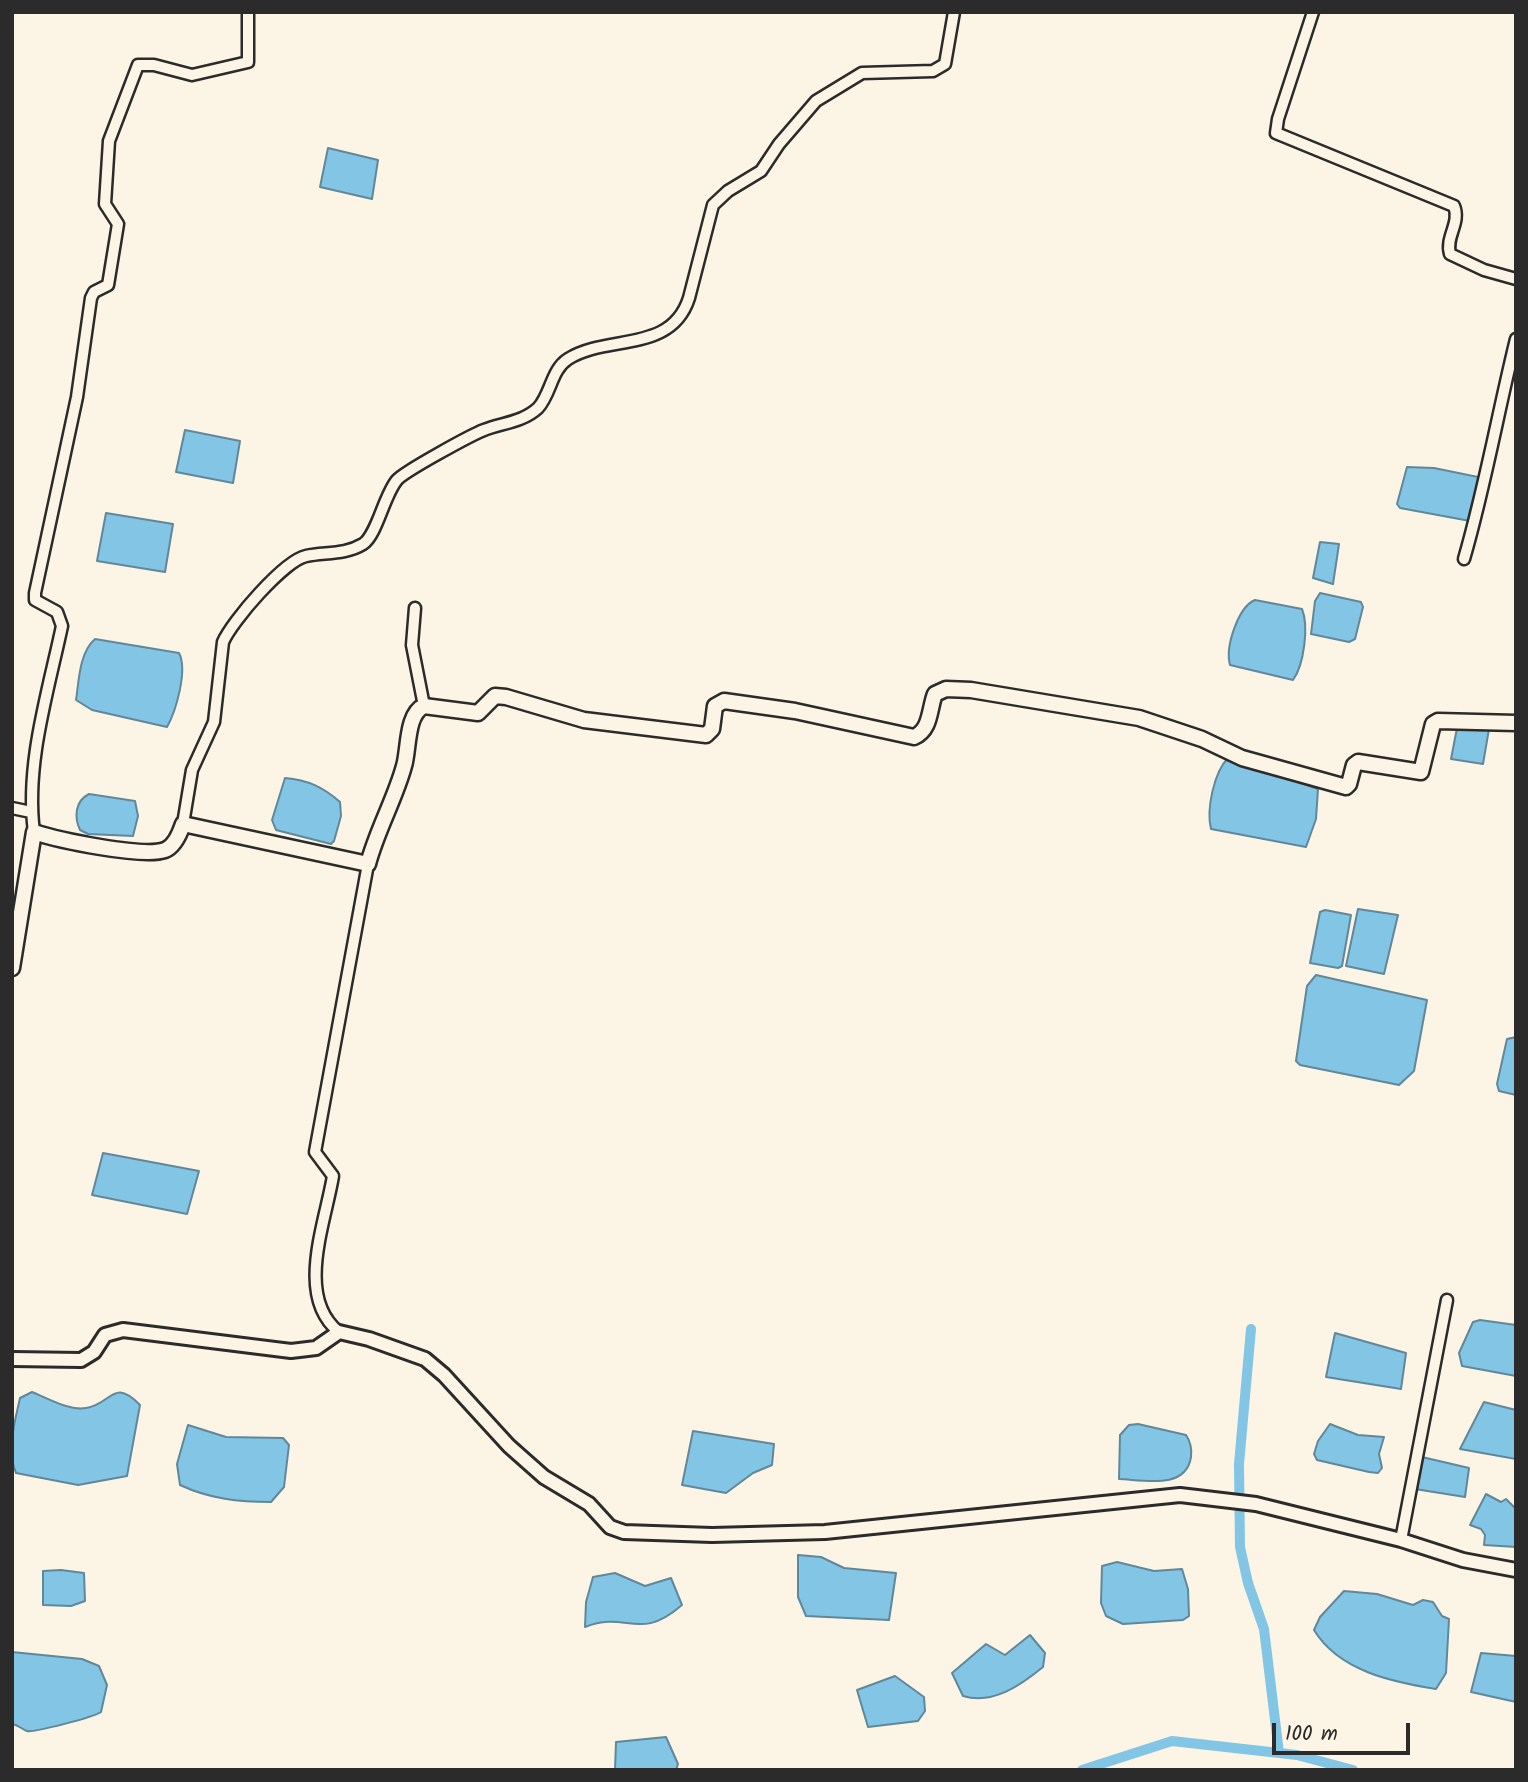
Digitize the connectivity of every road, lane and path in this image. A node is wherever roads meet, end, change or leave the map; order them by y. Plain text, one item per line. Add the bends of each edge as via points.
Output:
1 (248, 12) edge
2 (954, 12) edge
3 (1313, 12) edge
4 (1516, 279) edge
5 (1516, 339) edge
6 (1464, 559) dead end
7 (415, 608) dead end
8 (424, 706) junction
9 (1516, 723) edge
10 (12, 808) edge
11 (31, 812) junction
12 (183, 824) junction
13 (34, 832) junction
14 (368, 864) junction
15 (17, 916) edge
16 (12, 968) edge
17 (1447, 1300) dead end
18 (339, 1332) junction
19 (12, 1359) edge
20 (1401, 1540) junction
21 (1516, 1570) edge

1 - 11 street via 247,62 192,75 138,65 109,141 105,204 118,224 111,274 108,285 91,298 77,397 35,593 41,605 57,612 62,626 37,747
2 - 12 street via 945,64 933,71 862,73 841,84 816,101 761,171 713,205 684,312 675,324 568,359 555,373 538,407 516,421 483,430 398,479 367,541 348,551 304,556 268,583 223,642 214,722 192,771
3 - 4 street via 1276,134 1454,206 1450,254
5 - 6 street
7 - 8 street via 412,645
8 - 9 main road via 478,713 495,696 506,697 584,720 706,735 712,729 715,706 724,701 795,710 914,737 927,726 935,694 946,689 971,690 1139,718 1242,758 1346,787 1358,762 1420,772 1438,720
8 - 14 main road via 413,718 404,767
10 - 11 street
11 - 13 street
12 - 13 main road via 172,846 158,852
12 - 14 main road
13 - 15 main road
14 - 18 street via 315,1152 333,1176 315,1287 318,1309
15 - 16 main road
17 - 20 street
18 - 19 street via 316,1348 291,1351 123,1330 106,1335 94,1352 81,1360
18 - 20 street via 425,1359 544,1477 589,1504 610,1527 624,1532 825,1532 1180,1495 1256,1504
20 - 21 street via 1463,1560

